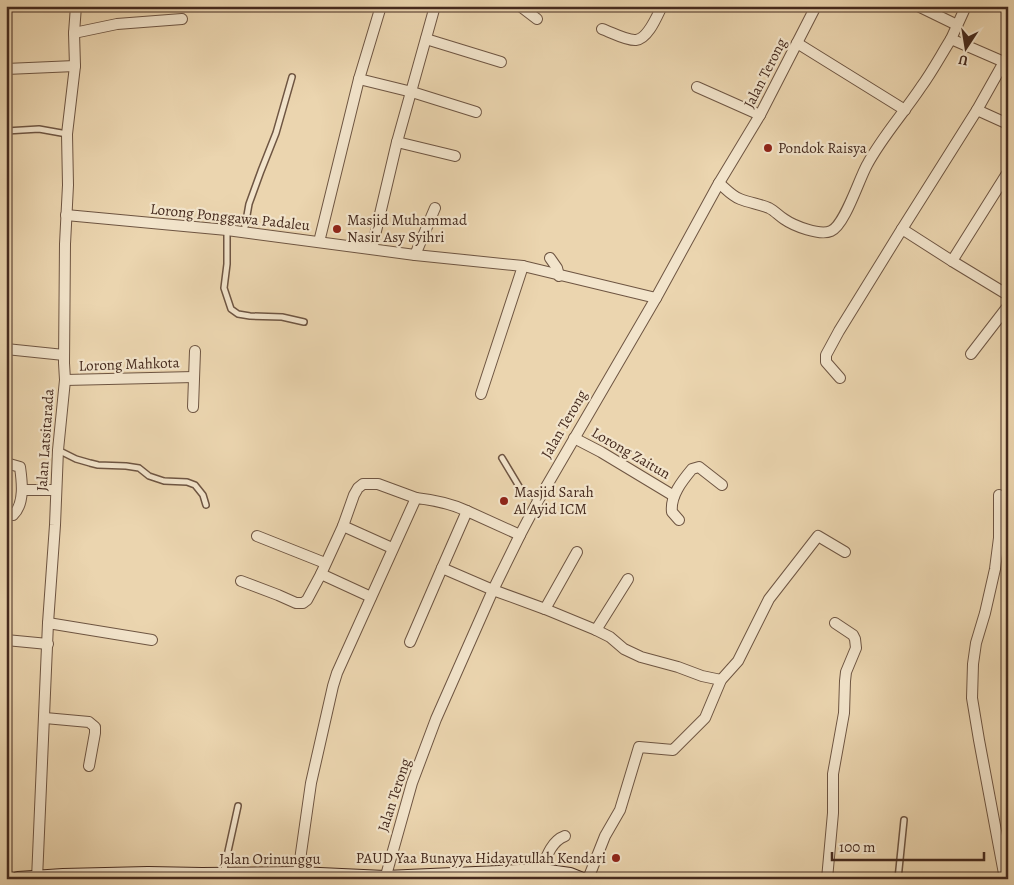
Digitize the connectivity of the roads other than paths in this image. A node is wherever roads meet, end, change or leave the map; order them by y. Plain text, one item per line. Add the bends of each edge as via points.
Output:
1 (76, 6) edge
2 (381, 6) edge
3 (435, 6) edge
4 (520, 6) edge
5 (662, 6) edge
6 (816, 6) edge
7 (918, 6) edge
8 (966, 6) edge
9 (182, 19) dead end
10 (537, 20) dead end
11 (957, 25) junction
12 (602, 29) dead end
13 (74, 33) junction
14 (426, 39) junction
15 (951, 39) junction
16 (797, 43) junction
17 (501, 62) dead end
18 (1006, 63) edge
19 (75, 66) junction
20 (6, 69) edge
21 (292, 76) dead end
22 (359, 79) junction
23 (697, 87) dead end
24 (412, 92) junction
25 (905, 110) junction
26 (977, 110) junction
27 (476, 112) dead end
28 (760, 115) junction
29 (1008, 124) edge
30 (6, 131) edge
31 (66, 134) junction
32 (397, 142) junction
33 (455, 156) dead end
34 (1008, 172) edge
35 (719, 183) junction
36 (435, 208) dead end
37 (66, 215) junction
38 (902, 228) junction
39 (227, 230) junction
40 (244, 233) junction
41 (319, 242) junction
42 (372, 248) junction
43 (415, 255) junction
44 (550, 258) dead end
45 (952, 262) junction
46 (523, 266) junction
47 (559, 276) junction
48 (1008, 296) edge
49 (656, 298) junction
50 (1008, 306) edge
51 (304, 322) dead end
52 (6, 349) edge
53 (195, 351) dead end
54 (971, 354) dead end
55 (64, 355) junction
56 (194, 377) junction
57 (840, 378) dead end
58 (65, 380) junction
59 (481, 394) dead end
60 (193, 406) dead end
61 (574, 438) junction
62 (58, 450) junction
63 (502, 458) dead end
64 (6, 463) edge
65 (722, 484) dead end
66 (22, 490) junction
67 (56, 490) junction
68 (999, 495) dead end
69 (674, 496) junction
70 (416, 498) junction
71 (538, 499) junction
72 (206, 505) dead end
73 (467, 511) junction
74 (6, 514) edge
75 (679, 520) dead end
76 (343, 526) junction
77 (520, 535) junction
78 (257, 536) dead end
79 (392, 548) junction
80 (577, 552) dead end
81 (845, 552) dead end
82 (325, 563) junction
83 (442, 568) junction
84 (320, 574) junction
85 (628, 579) dead end
86 (241, 581) dead end
87 (493, 590) junction
88 (371, 597) junction
89 (545, 609) junction
90 (48, 623) junction
91 (835, 623) dead end
92 (596, 630) junction
93 (6, 640) edge
94 (152, 640) dead end
95 (410, 642) dead end
96 (48, 644) junction
97 (721, 680) junction
98 (45, 718) junction
99 (89, 766) dead end
100 (238, 806) dead end
101 (904, 820) dead end
102 (565, 836) dead end
103 (541, 871) junction
104 (298, 874) junction
105 (223, 875) junction
106 (37, 878) edge
107 (385, 878) edge
108 (18, 879) edge
109 (580, 879) edge
110 (588, 879) edge
111 (827, 879) edge
112 (898, 879) edge
113 (1005, 879) edge

1 - 13 street, Jalan Latsitarada
2 - 22 street
3 - 14 street
4 - 10 street
5 - 12 street via 643,38 629,39
6 - 16 street, Jalan Terong
7 - 11 street
8 - 11 street
9 - 13 street via 117,24
11 - 15 street
13 - 19 street, Jalan Latsitarada
14 - 17 street
14 - 24 street
15 - 18 street
15 - 25 street
16 - 25 street
16 - 28 street, Jalan Terong
18 - 26 street
19 - 20 street
19 - 31 street, Jalan Latsitarada
21 - 40 lane via 276,133 249,204
22 - 24 street
22 - 41 street
23 - 28 street
24 - 27 street
24 - 32 street
25 - 35 street via 866,166 833,230 801,228 768,207 739,199
26 - 29 street
26 - 38 street
28 - 35 street, Jalan Terong
30 - 31 lane via 39,129
31 - 37 street, Jalan Latsitarada
32 - 33 street
32 - 42 street
34 - 45 street
35 - 49 street, Jalan Terong
36 - 43 street
37 - 39 street, Lorong Ponggawa Padaleu
37 - 55 street, Jalan Latsitarada
38 - 45 street
38 - 57 street via 826,355 826,362
39 - 40 street, Lorong Ponggawa Padaleu
39 - 51 lane via 224,288 231,309 238,314
40 - 41 street, Lorong Ponggawa Padaleu
41 - 42 street, Lorong Ponggawa Padaleu
42 - 43 street, Lorong Ponggawa Padaleu
43 - 46 street, Lorong Ponggawa Padaleu
44 - 47 street
45 - 48 street
46 - 47 street, Lorong Ponggawa Padaleu
46 - 59 street
47 - 49 street, Lorong Ponggawa Padaleu
49 - 61 street, Jalan Terong
50 - 54 street
52 - 55 street
53 - 56 street
55 - 58 street, Jalan Latsitarada
56 - 58 street, Lorong Mahkota
56 - 60 street
58 - 62 street, Jalan Latsitarada
61 - 69 street, Lorong Zaitun
61 - 71 street, Jalan Terong
62 - 67 street, Jalan Latsitarada
62 - 72 lane via 98,465 139,468 164,481 187,482 195,485
63 - 71 lane via 520,488
64 - 66 street via 20,467
65 - 69 street via 699,467 690,471
66 - 67 street
66 - 74 street via 19,508 13,515
67 - 90 street, Jalan Latsitarada
68 - 113 street via 997,554 976,643 972,698
69 - 75 street via 672,512
70 - 73 street via 443,502
70 - 76 street via 378,484 363,484 354,495
70 - 79 street
71 - 77 street, Jalan Terong
73 - 77 street
73 - 83 street
76 - 79 street
76 - 82 street
77 - 87 street, Jalan Terong
78 - 82 street
79 - 88 street
80 - 89 street
81 - 97 street via 818,536 769,599 738,660
82 - 84 street
83 - 87 street
83 - 95 street
84 - 86 street via 303,603
84 - 88 street
85 - 92 street
87 - 89 street
87 - 107 street, Jalan Terong via 436,719 412,783
88 - 104 street via 333,686 311,783
89 - 92 street
90 - 94 street
90 - 96 street, Jalan Latsitarada
91 - 111 street via 853,635 856,648 844,681 844,713 833,774
92 - 97 street via 641,657
93 - 96 street
96 - 98 street, Jalan Latsitarada
97 - 110 street via 705,718 673,750 639,747 620,810 605,836
98 - 99 street via 89,722 95,727
98 - 106 street, Jalan Latsitarada
100 - 105 lane
101 - 112 lane
102 - 103 street via 555,841
103 - 107 street, Jalan Orinunggu
103 - 109 street, Jalan Orinunggu
104 - 105 street, Jalan Orinunggu
104 - 107 street, Jalan Orinunggu
105 - 106 street, Jalan Orinunggu
106 - 108 street, Jalan Orinunggu

